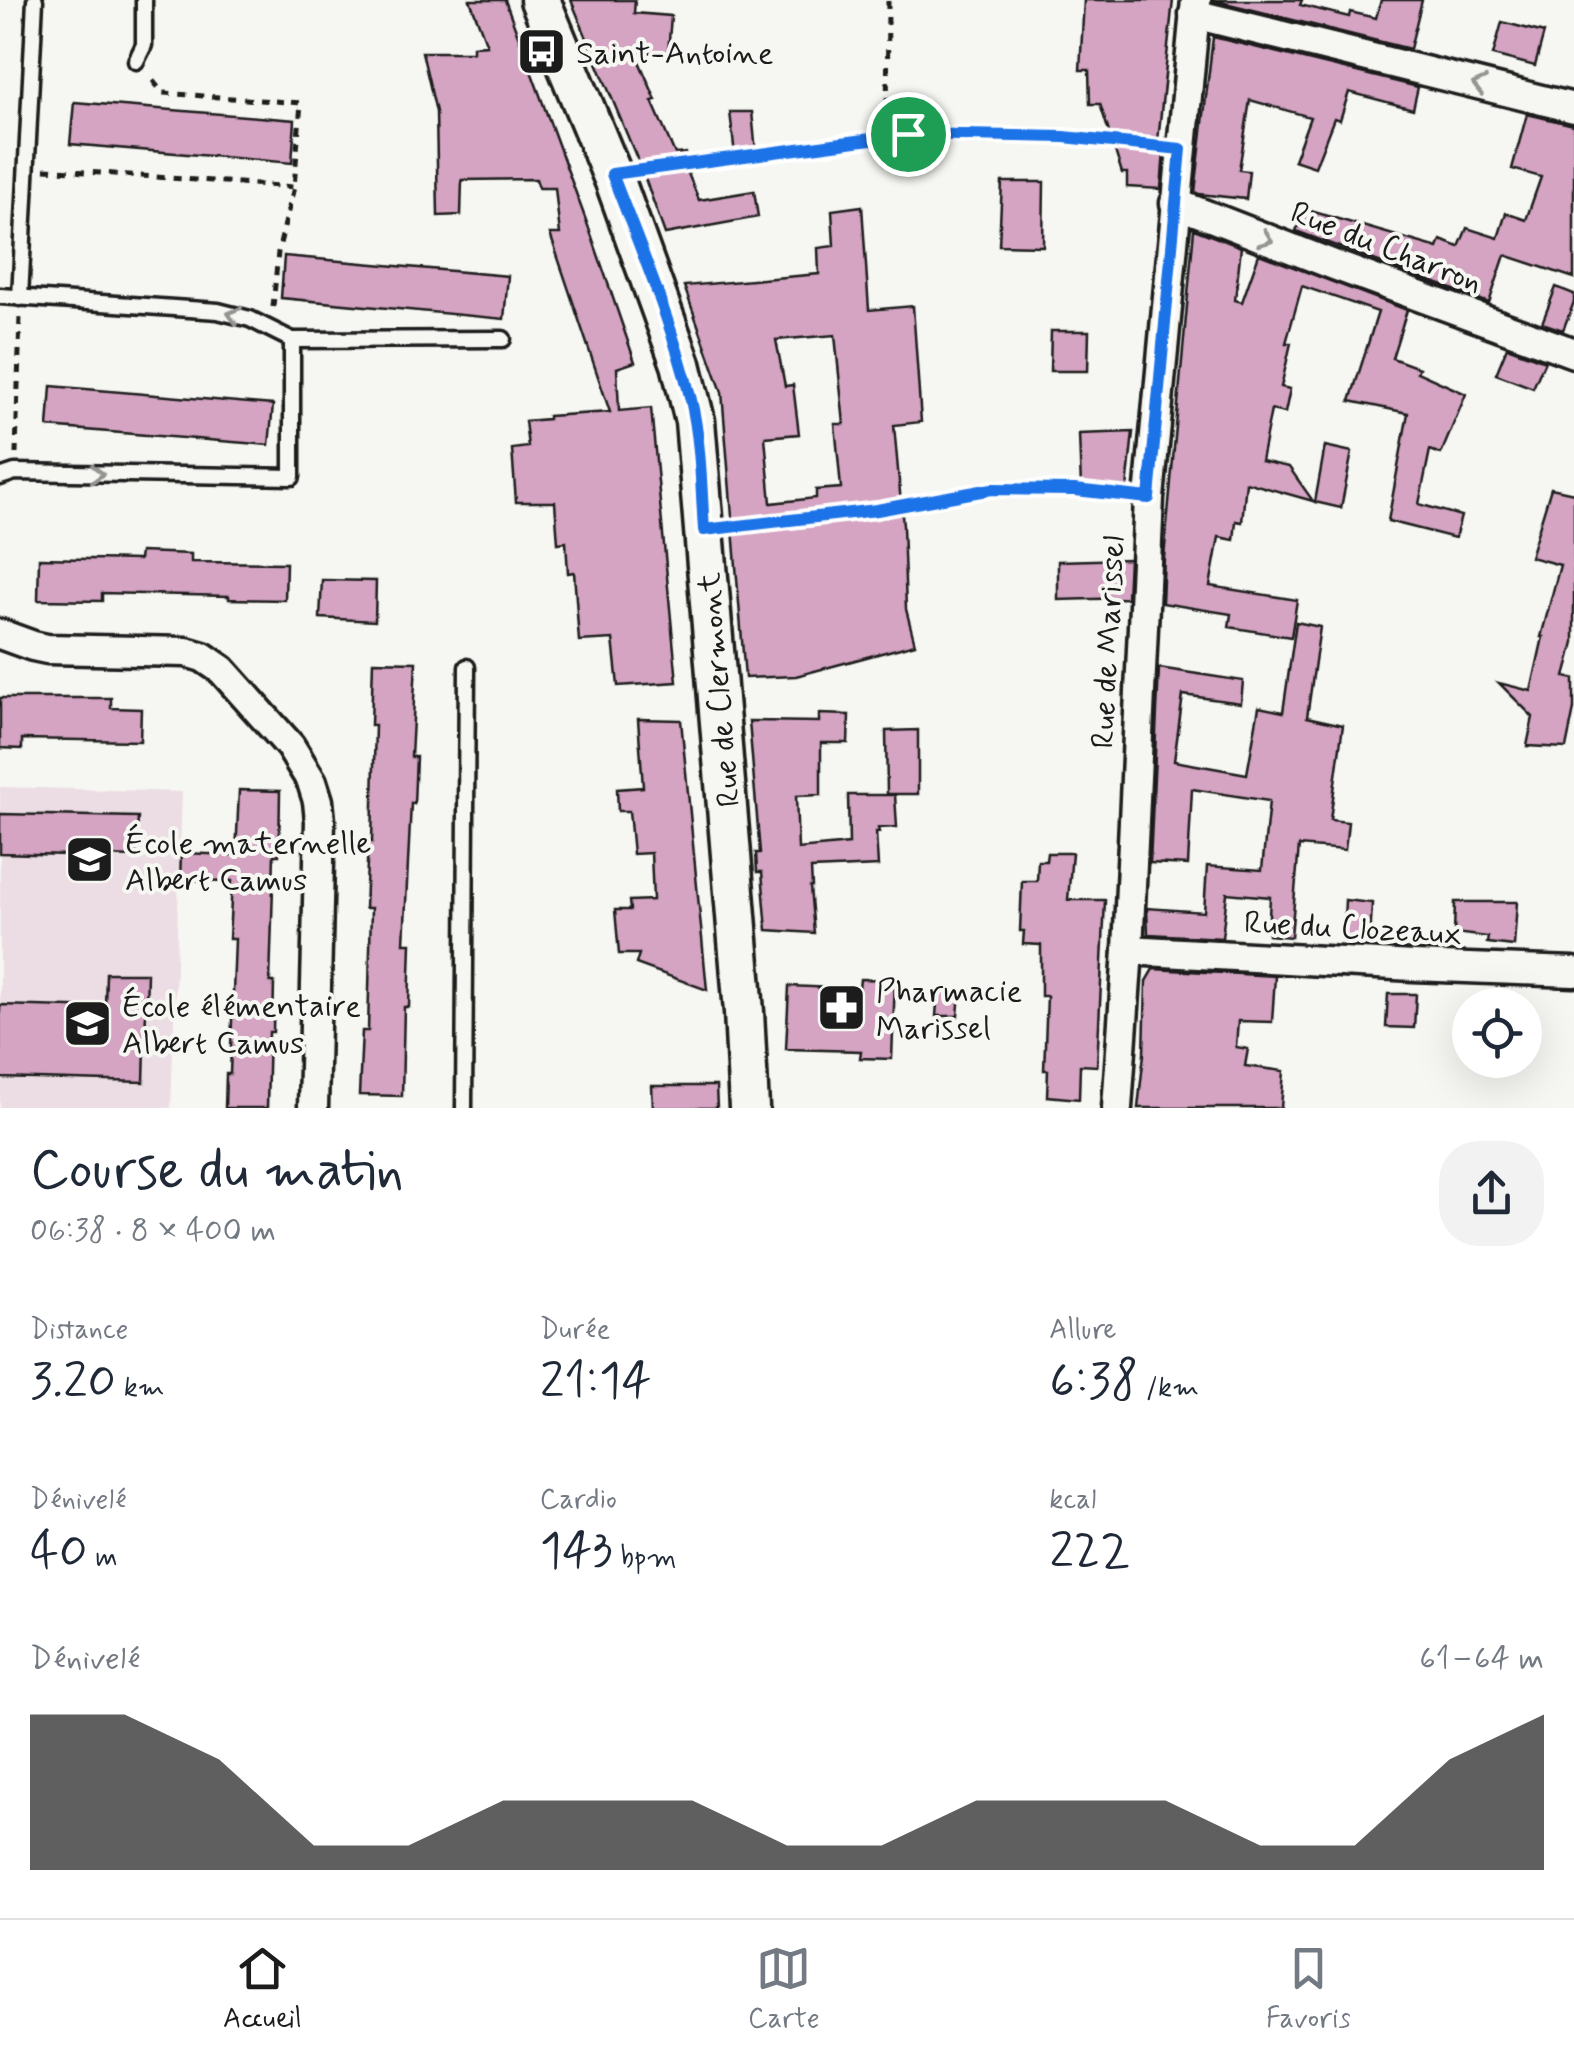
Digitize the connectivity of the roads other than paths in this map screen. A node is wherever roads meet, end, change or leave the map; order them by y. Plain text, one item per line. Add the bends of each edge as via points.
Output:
1 (34, 0) edge
2 (144, 0) edge
3 (540, 0) edge
4 (1195, 7) edge
5 (136, 61) road end
6 (1574, 108) edge
7 (1175, 203) junction
8 (0, 296) edge
9 (20, 298) junction
10 (503, 339) dead end
11 (292, 340) junction
12 (1574, 353) edge
13 (0, 478) edge
14 (0, 634) edge
15 (467, 666) dead end
16 (1128, 950) junction
17 (1574, 972) edge
18 (313, 1108) edge
19 (464, 1108) edge
20 (749, 1108) edge
21 (1117, 1108) edge

1 - 9 lane
2 - 5 lane via 144,45
3 - 20 main road, Rue de Clermont via 612,174 691,400
6 -> 4 street
4 - 7 street, Rue de Marissel
7 -> 12 street, Rue du Charron
7 - 16 street, Rue de Marissel via 1149,498
8 - 9 lane
11 -> 9 lane via 218,311
10 - 11 lane
13 -> 11 lane via 16,472 292,477
14 - 18 street via 47,649 186,652 203,658 222,670 302,764 320,822
15 - 19 lane
16 - 17 street, Rue du Clozeaux
16 - 21 street, Rue de Marissel

